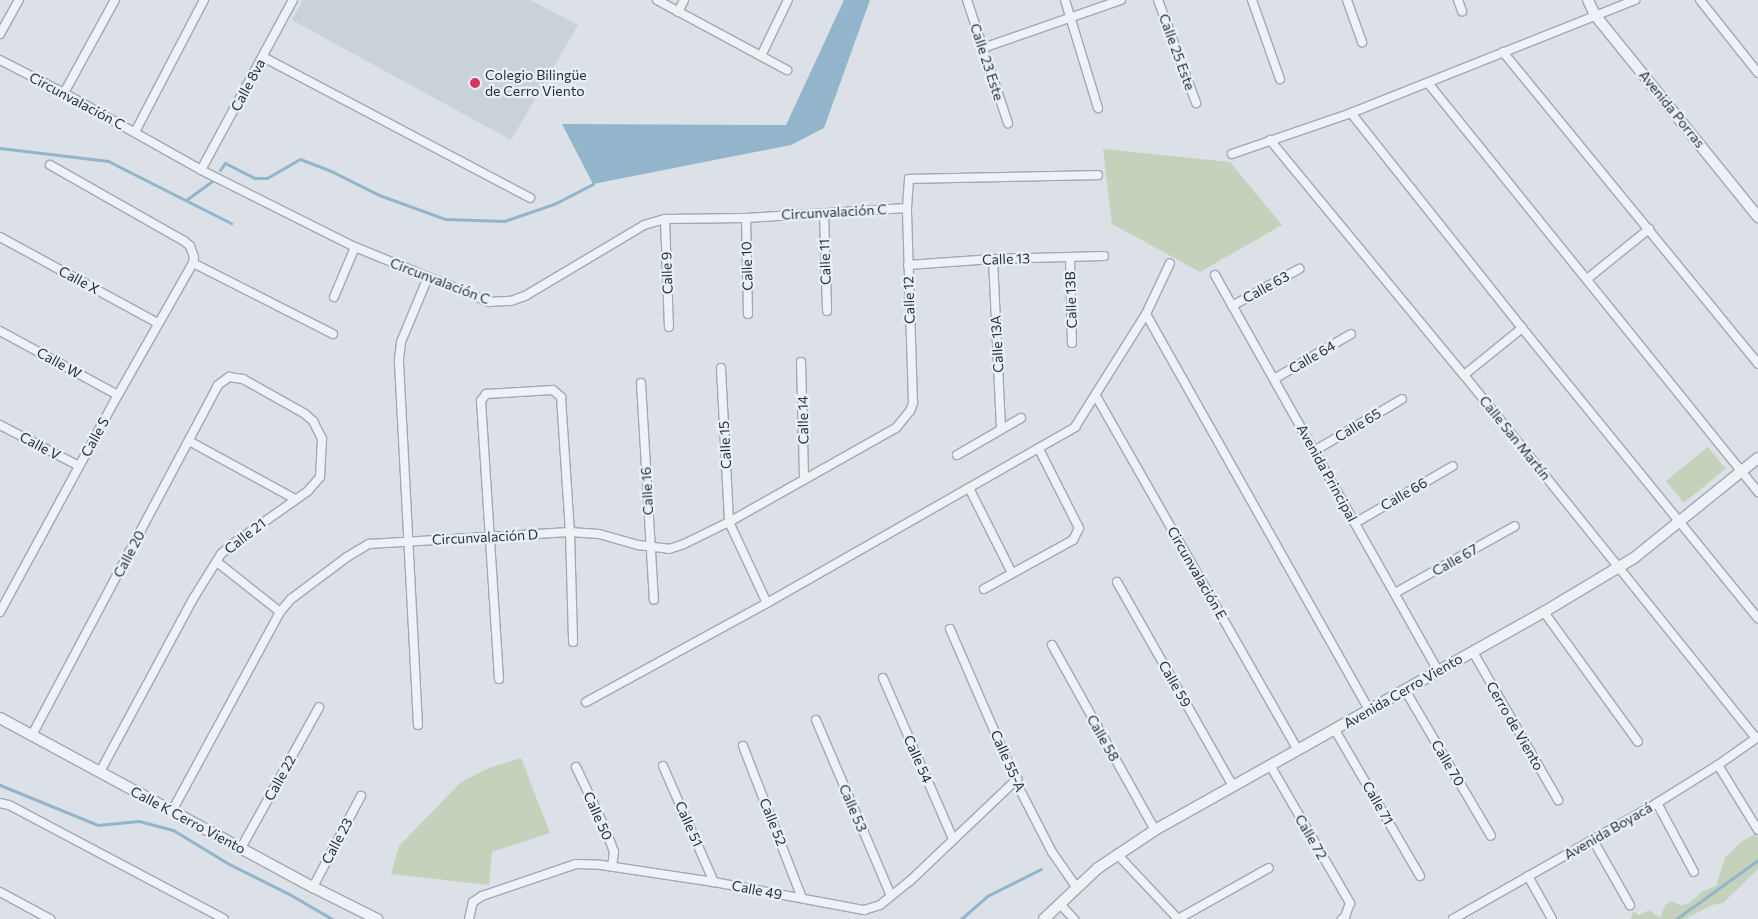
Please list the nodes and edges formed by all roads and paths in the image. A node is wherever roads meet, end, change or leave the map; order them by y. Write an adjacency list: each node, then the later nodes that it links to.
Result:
1 (19, 0): 22 (street)
2 (115, 0): 33 (street)
3 (204, 0): 38 (street)
4 (293, 0): 27 (street, Calle 8va)
5 (656, 0): 19 (street)
6 (684, 0): 19 (street)
7 (788, 0): 26 (street)
8 (967, 0): 24 (street, Calle 23 Este)
9 (1065, 0): 21 (street)
10 (1121, 0): 21 (street)
11 (1158, 0): 34 (street, Calle 25 Este)
12 (1252, 0): 31 (street)
13 (1347, 0): 23 (street)
14 (1458, 0): 18 (street)
15 (1588, 0): 20 (street, Avenida Porras)
16 (1635, 0): 20 (street)
17 (1700, 0): 30 (street)
18 (1462, 11)
19 (678, 12): 26 (street)
20 (1595, 14): 25 (street); 47 (street, Avenida Porras)
21 (1071, 18): 24 (street); 35 (street)
22 (0, 34)
23 (1362, 42)
24 (983, 48): 37 (street, Calle 23 Este)
25 (1503, 52): 32 (street); 50 (street)
26 (761, 56): 29 (street)
27 (263, 57): 42 (street, Calle 8va); 44 (street)
28 (0, 60): 33 (street, Circunvalación C)
29 (787, 70)
30 (1758, 73)
31 (1280, 79)
32 (1428, 82): 36 (street); 62 (street)
33 (64, 93): 38 (street, Circunvalación C)
34 (1196, 103)
35 (1098, 108)
36 (1351, 113): 39 (street); 70 (street)
37 (1008, 124)
38 (135, 132): 42 (street, Circunvalación C)
39 (1270, 140): 40 (street); 78 (street, Calle San Martín)
40 (1232, 154)
41 (50, 165): 56 (street)
42 (201, 170): 52 (street, Circunvalación C)
43 (1098, 176): 45 (street, Calle 12)
44 (530, 198)
45 (907, 208): 46 (street, Circunvalación C); 58 (street, Calle 12)
46 (824, 212): 48 (street, Circunvalación C); 65 (street, Calle 11)
47 (1758, 216)
48 (746, 218): 49 (street, Circunvalación C); 66 (street, Calle 10)
49 (665, 219): 61 (street, Circunvalación C); 69 (street, Calle 9)
50 (1649, 229): 62 (street); 76 (street)
51 (0, 237): 68 (street, Calle X)
52 (355, 247): 61 (street, Circunvalación C); 63 (street)
53 (1104, 256): 54 (street, Calle 13)
54 (1070, 258): 55 (street, Calle 13); 74 (street, Calle 13B)
55 (993, 259): 58 (street, Calle 13); 88 (street, Calle 13A)
56 (193, 263): 68 (street, Calle S); 72 (street)
57 (1170, 263): 67 (street)
58 (908, 265): 86 (street, Calle 12)
59 (1299, 269): 64 (street, Calle 63)
60 (1215, 275): 64 (street, Avenida Principal)
61 (428, 277): 107 (street)
62 (1587, 279): 96 (street)
63 (334, 297)
64 (1232, 306): 80 (street, Avenida Principal)
65 (827, 311)
66 (748, 314)
67 (1146, 314): 83 (street); 131 (street)
68 (158, 323): 82 (street, Calle S)
69 (669, 327)
70 (1522, 328): 78 (street); 101 (street)
71 (0, 331): 82 (street, Calle W)
72 (333, 334)
73 (1351, 334): 80 (street, Calle 64)
74 (1072, 343)
75 (801, 362): 97 (street, Calle 14)
76 (1758, 364)
77 (721, 368): 102 (street, Calle 15)
78 (1464, 375): 110 (street, Calle San Martín)
79 (229, 377): 89 (street, Calle 20); 100 (street, Calle 21)
80 (1274, 379): 91 (street, Avenida Principal)
81 (641, 383): 108 (street, Calle 16)
82 (118, 395): 94 (street, Calle S)
83 (1096, 396): 90 (street); 140 (street, Circunvalación E)
84 (1402, 399): 91 (street, Calle 65)
85 (1021, 418): 88 (street)
86 (905, 419): 97 (street, Circunvalación D)
87 (0, 425): 94 (street, Calle V)
88 (1001, 428): 92 (street)
89 (189, 441): 100 (street); 136 (street, Calle 20)
90 (1039, 449): 98 (street); 111 (street)
91 (1314, 451): 103 (street, Avenida Principal)
92 (958, 455)
93 (1758, 458): 96 (street, Avenida Cerro Viento)
94 (79, 466): 117 (street, Calle S)
95 (1453, 466): 103 (street, Calle 66)
96 (1741, 471): 99 (street); 101 (street, Avenida Cerro Viento)
97 (804, 479): 102 (street, Circunvalación D)
98 (969, 488): 111 (street); 116 (street)
99 (1758, 492)
100 (295, 499): 109 (street, Calle 21)
101 (1680, 521): 110 (street, Avenida Cerro Viento); 120 (street)
102 (729, 522): 108 (street, Circunvalación D); 116 (street)
103 (1355, 523): 114 (street, Avenida Principal)
104 (1515, 526): 114 (street, Calle 67)
105 (570, 532): 106 (street, Circunvalación D); 106 (street); 108 (street, Circunvalación D); 122 (street)
106 (491, 536): 107 (street, Circunvalación D); 127 (street)
107 (408, 540): 118 (street, Circunvalación D); 134 (street)
108 (650, 546): 115 (street, Calle 16)
109 (217, 562): 118 (street); 145 (street, Calle 21)
110 (1619, 567): 119 (street, Avenida Cerro Viento); 137 (street, Calle San Martín)
111 (1012, 573): 113 (street)
112 (1117, 582): 147 (street, Calle 59)
113 (984, 589)
114 (1394, 593): 125 (street, Avenida Principal)
115 (654, 600)
116 (767, 603): 129 (street)
117 (0, 612)
118 (280, 612): 152 (street, Circunvalación D)
119 (1544, 612): 124 (street, Avenida Cerro Viento); 138 (street)
120 (1758, 618)
121 (950, 629): 146 (street, Calle 55-A)
122 (573, 642)
123 (1052, 645): 153 (street, Calle 58)
124 (1473, 652): 125 (street, Avenida Cerro Viento); 149 (street, Cerro de Viento)
125 (1438, 671): 128 (street, Avenida Cerro Viento)
126 (883, 678): 156 (street, Calle 54)
127 (498, 679)
128 (1405, 690): 131 (street, Avenida Cerro Viento); 155 (street, Calle 70)
129 (586, 702)
130 (319, 707): 158 (street, Calle 22)
131 (1369, 710): 135 (street, Avenida Cerro Viento)
132 (0, 718): 136 (street, Calle K Cerro Viento)
133 (816, 720): 169 (street, Calle 53)
134 (418, 725)
135 (1335, 730): 140 (street, Avenida Cerro Viento); 163 (street, Calle 71)
136 (32, 736): 145 (street, Calle K Cerro Viento)
137 (1757, 737): 143 (street, Avenida Boyacá)
138 (1638, 742)
139 (743, 746): 170 (street, Calle 52)
140 (1298, 750): 142 (street, Avenida Cerro Viento)
141 (663, 766): 165 (street, Calle 51)
142 (1270, 766): 147 (street, Avenida Cerro Viento); 180 (street, Calle 72)
143 (1718, 766): 151 (street, Avenida Boyacá); 154 (street)
144 (576, 767): 160 (street, Calle 50)
145 (100, 772): 152 (street, Calle K Cerro Viento)
146 (1016, 779): 156 (street, Calle 49); 167 (street, Calle 55-A)
147 (1233, 786): 153 (street, Avenida Cerro Viento)
148 (361, 796): 166 (street, Calle 23)
149 (1558, 800)
150 (0, 803): 174 (street)
151 (1657, 803): 157 (street, Avenida Boyacá); 162 (street)
152 (172, 811): 158 (street, Calle K Cerro Viento)
153 (1154, 830): 159 (street, Avenida Cerro Viento)
154 (1758, 830)
155 (1491, 836)
156 (953, 839): 169 (street, Calle 49)
157 (1593, 840): 164 (street, Avenida Boyacá); 172 (street)
158 (242, 848): 166 (street, Calle K Cerro Viento)
159 (1117, 854): 167 (street, Avenida Cerro Viento); 179 (street)
160 (612, 867): 165 (street, Calle 49); 176 (street, Calle 49)
161 (1268, 868): 179 (street)
162 (1694, 872)
163 (1420, 876)
164 (1528, 876): 181 (street, Avenida Boyacá); 182 (street)
165 (714, 882): 170 (street, Calle 49)
166 (313, 887): 175 (street, Calle K Cerro Viento)
167 (1077, 888): 171 (street, Avenida Cerro Viento)
168 (0, 892): 173 (street)
169 (891, 896): 170 (street, Calle 49)
170 (802, 898)
171 (1060, 904): 177 (street, Avenida Cerro Viento); 178 (street)
172 (1630, 905)
173 (50, 919)
174 (224, 919)
175 (377, 919)
176 (469, 919)
177 (1044, 919)
178 (1074, 919)
179 (1178, 919)
180 (1342, 919)
181 (1453, 919)
182 (1552, 919)

